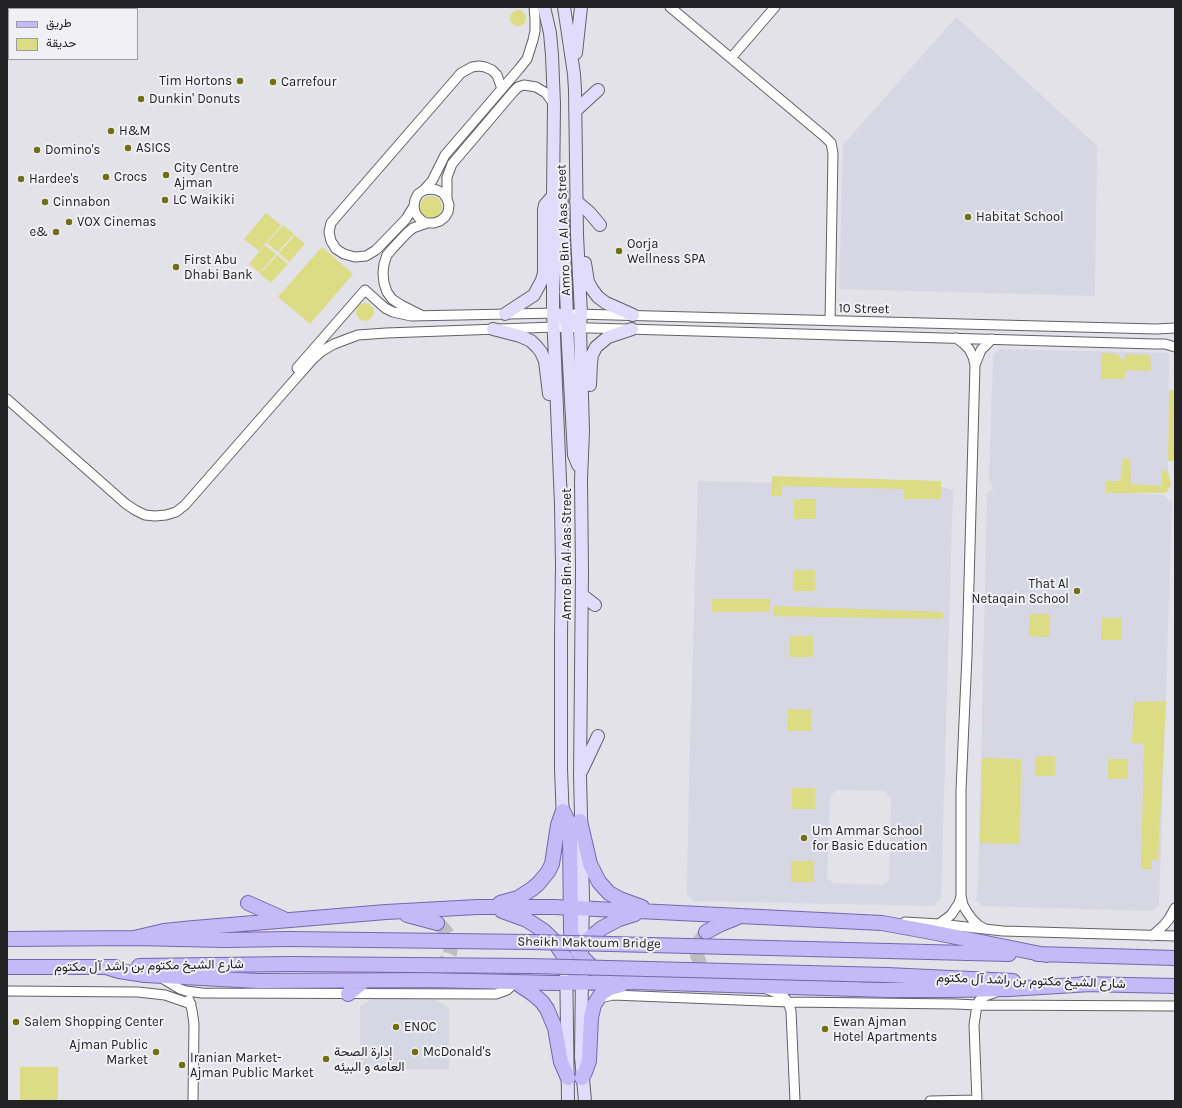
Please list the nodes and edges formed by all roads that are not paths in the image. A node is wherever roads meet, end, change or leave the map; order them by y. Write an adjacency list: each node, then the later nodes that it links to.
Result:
1 (534, 7): 9 (street)
2 (544, 7): 11 (main road, Amro Bin Al Aas Street)
3 (564, 7): 8 (main road, Amro Bin Al Aas Street)
4 (581, 7): 8 (main road)
5 (670, 7): 7 (street)
6 (775, 7): 7 (street)
7 (731, 58): 28 (street)
8 (574, 74): 12 (main road, Amro Bin Al Aas Street)
9 (502, 89): 14 (street); 18 (street)
10 (598, 90): 12 (main road)
11 (554, 104): 13 (main road, Amro Bin Al Aas Street); 16 (street)
12 (575, 111): 17 (main road, Amro Bin Al Aas Street)
13 (554, 174): 15 (main road, Amro Bin Al Aas Street); 24 (main road)
14 (424, 190): 16 (street); 18 (street)
15 (553, 196): 22 (main road, Amro Bin Al Aas Street); 23 (main road)
16 (447, 199): 19 (street)
17 (576, 201): 20 (main road); 21 (main road, Amro Bin Al Aas Street)
18 (414, 206): 19 (street)
19 (427, 223): 27 (street)
20 (600, 225)
21 (576, 235): 25 (main road, Amro Bin Al Aas Street); 26 (main road)
22 (553, 313): 23 (street, 10 Street); 24 (street, 10 Street); 29 (main road, Amro Bin Al Aas Street); 31 (main road)
23 (505, 314): 27 (street, 10 Street)
24 (567, 314): 25 (street, 10 Street); 32 (main road)
25 (581, 314): 26 (street, 10 Street); 32 (main road, Amro Bin Al Aas Street)
26 (633, 315): 28 (street, 10 Street)
27 (424, 316): 39 (street, 10 Street)
28 (830, 321): 33 (street, 10 Street)
29 (554, 327): 30 (street, 10 Street); 31 (street, 10 Street); 41 (main road, Amro Bin Al Aas Street)
30 (493, 328): 39 (street, 10 Street); 41 (main road)
31 (567, 328): 32 (street, 10 Street); 43 (main road)
32 (580, 328): 34 (street, 10 Street); 42 (main road, Amro Bin Al Aas Street)
33 (1175, 328)
34 (632, 329): 35 (street, 10 Street); 42 (main road)
35 (956, 338): 36 (street, 10 Street); 38 (street)
36 (992, 339): 37 (street, 10 Street); 38 (street)
37 (1175, 347)
38 (975, 365): 50 (street)
39 (290, 385): 40 (street, 10 Street)
40 (7, 399)
41 (558, 431): 48 (main road, Amro Bin Al Aas Street)
42 (583, 431): 43 (main road, Amro Bin Al Aas Street)
43 (582, 472): 44 (main road, Amro Bin Al Aas Street)
44 (582, 595): 45 (main road); 47 (main road, Amro Bin Al Aas Street)
45 (595, 605)
46 (598, 736): 47 (main road)
47 (580, 775): 49 (main road, Amro Bin Al Aas Street)
48 (563, 811): 52 (main road); 53 (main road)
49 (580, 821): 52 (main road, Amro Bin Al Aas Street); 56 (main road)
50 (961, 896): 61 (street); 63 (street)
51 (248, 903): 58 (main road)
52 (576, 906): 53 (main road); 56 (main road); 70 (main road); 72 (main road, Amro Bin Al Aas Street)
53 (489, 907): 55 (main road); 70 (main road)
54 (1175, 908): 65 (street)
55 (386, 912): 58 (main road); 59 (main road)
56 (652, 912): 57 (main road); 62 (main road)
57 (740, 916): 60 (main road); 64 (main road)
58 (286, 920): 67 (main road)
59 (437, 923)
60 (882, 923): 61 (street); 73 (main road)
61 (939, 924): 63 (street)
62 (602, 928): 72 (main road); 79 (main road)
63 (986, 930): 65 (street)
64 (706, 932)
65 (1152, 936): 66 (street)
66 (1175, 936)
67 (134, 938): 68 (main road, شارع الشيخ مكتوم بن راشد آل مكتوم); 69 (main road, شارع الشيخ مكتوم بن راشد آل مكتوم)
68 (7, 939)
69 (290, 939): 71 (main road, Sheikh Maktoum Bridge, bridge)
70 (567, 951): 72 (main road); 72 (main road); 86 (main road); 88 (main road); 89 (main road)
71 (888, 951): 73 (main road, شارع الشيخ مكتوم بن راشد آل مكتوم)
72 (580, 952): 79 (main road); 89 (main road, Amro Bin Al Aas Street)
73 (1046, 955): 74 (main road, شارع الشيخ مكتوم بن راشد آل مكتوم)
74 (1175, 958)
75 (290, 964): 77 (main road, شارع الشيخ مكتوم بن راشد آل مكتوم); 80 (main road, Sheikh Maktoum Bridge, bridge)
76 (7, 967): 77 (main road, شارع الشيخ مكتوم بن راشد آل مكتوم)
77 (106, 967): 81 (main road)
78 (436, 969): 83 (main road)
79 (606, 975): 87 (main road)
80 (888, 975): 90 (main road, شارع الشيخ مكتوم بن راشد آل مكتوم)
81 (158, 976): 84 (main road); 96 (street)
82 (710, 976): 91 (main road)
83 (402, 980): 84 (main road); 85 (main road)
84 (364, 981): 98 (main road)
85 (458, 981): 86 (main road); 97 (main road)
86 (515, 982): 88 (main road); 97 (street); 108 (main road)
87 (635, 982): 89 (main road); 91 (main road); 99 (main road)
88 (567, 983): 89 (main road); 108 (main road)
89 (583, 983): 109 (main road, Amro Bin Al Aas Street)
90 (1091, 984): 93 (main road, شارع الشيخ مكتوم بن راشد آل مكتوم); 94 (main road)
91 (729, 985): 92 (main road)
92 (759, 986): 94 (main road); 100 (street)
93 (1175, 986)
94 (1008, 989): 104 (street)
95 (7, 991): 102 (street)
96 (186, 991): 98 (street); 102 (street)
97 (447, 993): 98 (street)
98 (348, 994)
99 (597, 1000): 100 (street); 109 (main road)
100 (788, 1002): 101 (street); 106 (street)
101 (803, 1002): 103 (street); 106 (street)
102 (191, 1004): 111 (street)
103 (956, 1004): 104 (street); 107 (street)
104 (977, 1005): 105 (street); 107 (street)
105 (1175, 1006)
106 (792, 1016): 114 (street)
107 (974, 1025): 110 (street)
108 (568, 1078): 112 (main road)
109 (582, 1078): 113 (main road, Amro Bin Al Aas Street)
110 (977, 1100): 115 (street)
111 (193, 1101)
112 (568, 1101)
113 (585, 1101)
114 (795, 1101)
115 (930, 1101)

